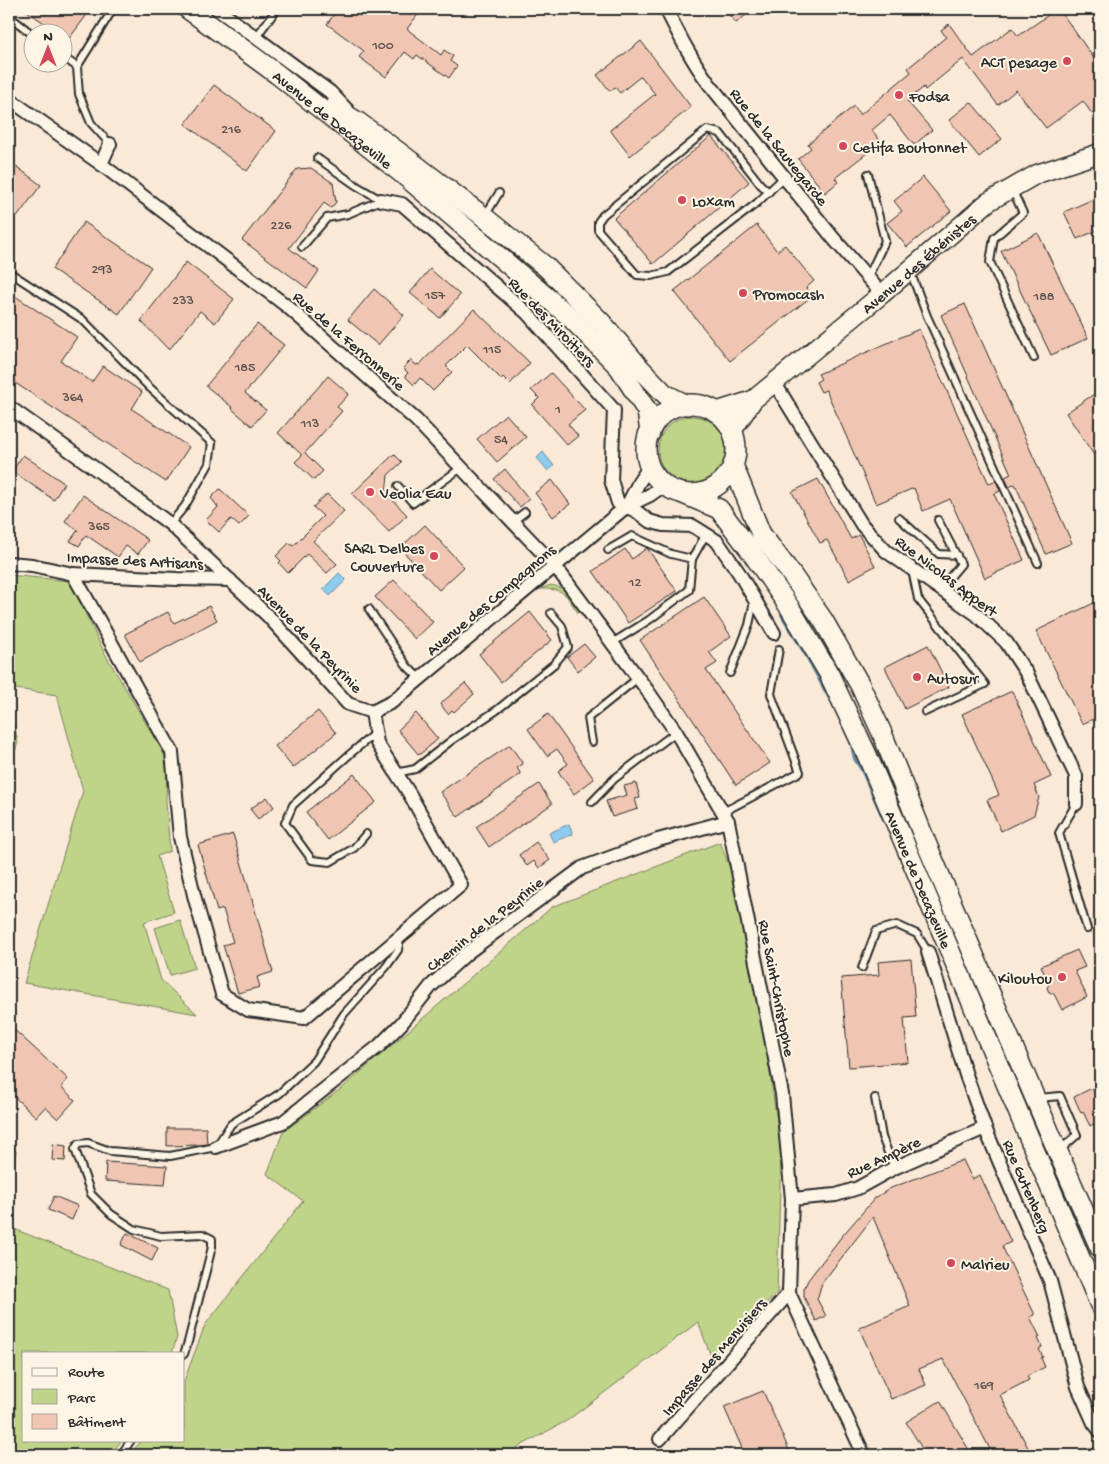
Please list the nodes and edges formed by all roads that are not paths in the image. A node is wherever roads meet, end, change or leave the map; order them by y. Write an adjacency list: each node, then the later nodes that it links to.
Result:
1 (113, 9): 10 (lane)
2 (188, 9): 11 (main road)
3 (218, 9): 8 (street)
4 (277, 9): 8 (lane)
5 (666, 9): 19 (street, Rue de la Sauvegarde)
6 (9, 16): 7 (lane)
7 (22, 26)
8 (256, 37): 13 (street)
9 (72, 64): 10 (lane)
10 (76, 67): 14 (lane)
11 (277, 74): 13 (main road, Avenue de Decazeville); 37 (main road, Avenue de Decazeville)
12 (9, 99): 17 (street, Rue de la Ferronnerie)
13 (358, 122): 24 (main road, Avenue de Decazeville)
14 (110, 144): 17 (street)
15 (1100, 153): 20 (street, Avenue des Ébénistes)
16 (317, 158): 23 (lane)
17 (101, 164): 40 (street, Rue de la Ferronnerie)
18 (868, 174): 28 (lane)
19 (784, 178): 21 (lane); 28 (street, Rue de la Sauvegarde)
20 (1012, 188): 26 (street, Avenue des Ébénistes); 30 (lane)
21 (769, 192): 21 (lane)
22 (499, 193): 24 (lane)
23 (381, 200): 25 (lane); 43 (street, Rue des Miroitiers)
24 (484, 217): 33 (main road, Avenue de Decazeville)
25 (302, 247)
26 (909, 270): 29 (street, Avenue des Ébénistes); 54 (lane)
27 (9, 272): 48 (lane)
28 (868, 277): 29 (street, Rue de la Sauvegarde)
29 (882, 294): 31 (street, Avenue des Ébénistes)
30 (1034, 358)
31 (774, 382): 32 (street, Avenue des Ébénistes); 56 (street, Rue Nicolas Appert)
32 (753, 400): 35 (street, Avenue des Ébénistes); 36 (street, Avenue des Ébénistes)
33 (687, 405): 35 (main road); 37 (main road)
34 (9, 407): 48 (street, Avenue de la Peyrinie)
35 (715, 412): 36 (main road)
36 (732, 431): 38 (main road)
37 (650, 433): 39 (main road)
38 (734, 465): 42 (main road); 88 (main road, Avenue de Decazeville)
39 (650, 466): 42 (main road); 43 (street, Avenue des Compagnons)
40 (461, 468): 41 (lane); 47 (street, Rue de la Ferronnerie)
41 (398, 486)
42 (672, 489): 43 (street, Avenue des Compagnons); 90 (main road, Avenue de Decazeville)
43 (627, 506): 49 (street); 55 (street, Avenue des Compagnons)
44 (525, 512): 47 (lane)
45 (900, 518): 51 (lane)
46 (938, 520): 51 (lane)
47 (512, 522): 55 (street, Rue de la Ferronnerie)
48 (170, 524): 58 (street, Avenue de la Peyrinie)
49 (706, 534): 52 (lane); 60 (street)
50 (608, 550): 52 (lane)
51 (957, 555): 59 (lane)
52 (692, 559): 64 (lane)
53 (9, 563): 57 (street, Impasse des Artisans)
54 (1038, 563)
55 (555, 566): 64 (street, Rue Saint-Christophe); 68 (street, Avenue des Compagnons)
56 (912, 569): 59 (street, Rue Nicolas Appert); 70 (lane)
57 (73, 574): 58 (street, Impasse des Artisans); 80 (street, Avenue de la Peyrinie)
58 (230, 580): 69 (street, Avenue de la Peyrinie)
59 (940, 589): 76 (street, Rue Nicolas Appert)
60 (755, 600): 63 (street); 66 (lane)
61 (369, 609): 68 (lane)
62 (551, 613): 74 (lane)
63 (774, 634)
64 (612, 643): 67 (street, Rue Saint-Christophe)
65 (779, 649): 77 (lane)
66 (730, 673)
67 (638, 678): 71 (street, Rue Saint-Christophe); 73 (lane)
68 (420, 679): 69 (street, Avenue des Compagnons)
69 (372, 712): 72 (street, Avenue de la Peyrinie)
70 (926, 712)
71 (676, 732): 75 (lane); 77 (street, Rue Saint-Christophe)
72 (375, 733): 74 (street, Avenue de la Peyrinie); 78 (lane)
73 (592, 742)
74 (396, 773): 80 (street, Avenue de la Peyrinie)
75 (592, 802)
76 (1076, 804): 79 (lane)
77 (726, 817): 85 (street, Chemin de la Peyrinie); 87 (street, Rue Saint-Christophe)
78 (366, 834)
79 (1087, 929)
80 (401, 936): 85 (lane)
81 (928, 952): 82 (lane); 84 (street, Rue Gutenberg)
82 (862, 968)
83 (875, 1098): 86 (lane)
84 (985, 1128): 86 (street, Rue Ampère); 92 (street, Rue Gutenberg)
85 (216, 1148): 91 (lane, Chemin de la Peyrinie)
86 (894, 1168): 87 (street, Rue Ampère)
87 (792, 1199): 89 (street, Rue Saint-Christophe)
88 (1100, 1248)
89 (789, 1293): 93 (street, Impasse des Menuisiers); 96 (street, Rue Saint-Christophe)
90 (1100, 1306)
91 (185, 1352)
92 (1100, 1431)
93 (660, 1439)
94 (130, 1442): 95 (lane)
95 (121, 1455)
96 (864, 1455)

